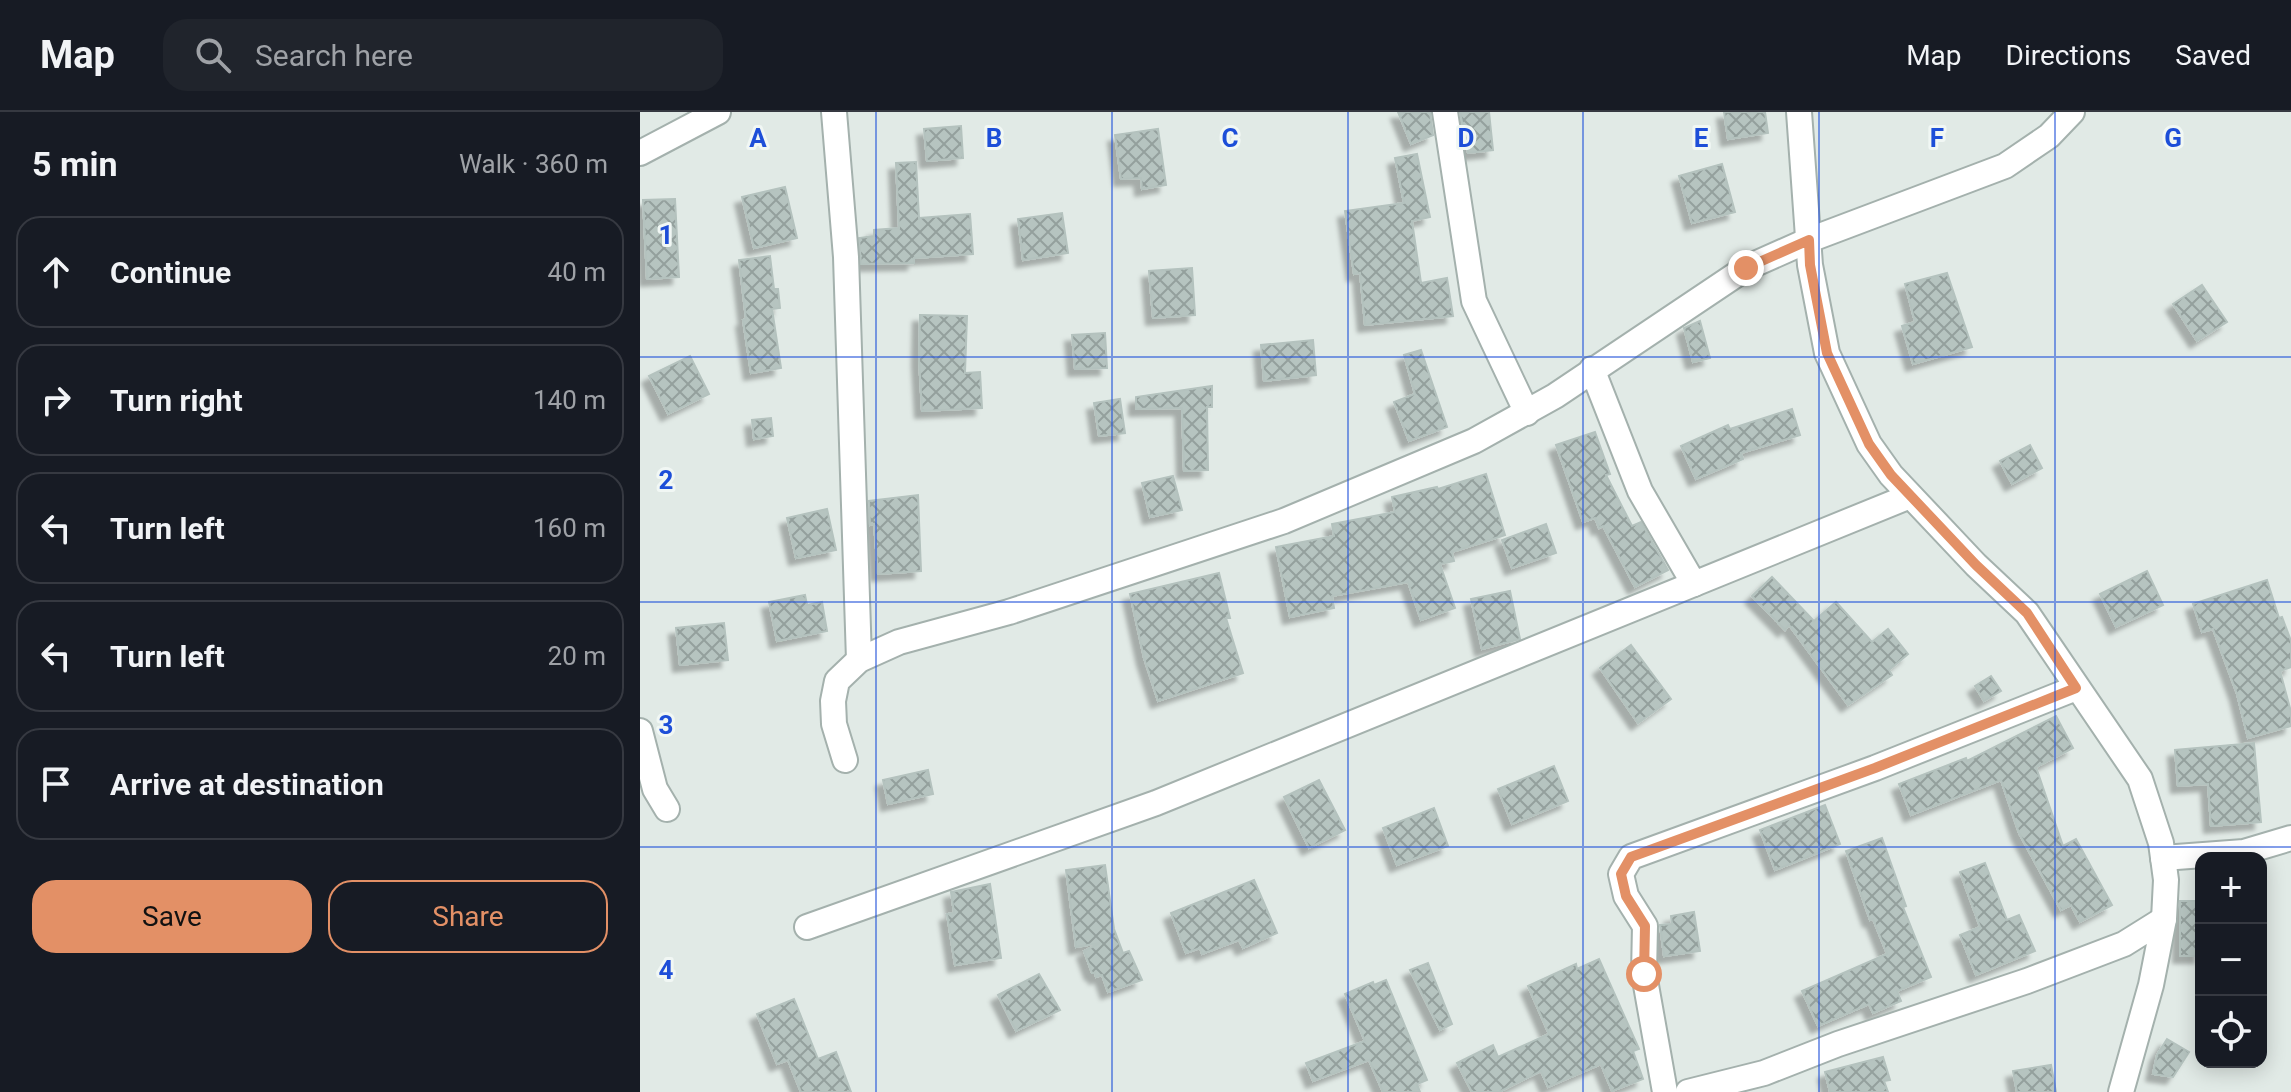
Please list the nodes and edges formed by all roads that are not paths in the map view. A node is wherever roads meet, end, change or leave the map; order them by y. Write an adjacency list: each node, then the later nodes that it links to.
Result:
1 (718, 112): 6 (street)
2 (834, 112): 12 (street)
3 (1445, 112): 9 (street)
4 (1799, 112): 7 (street)
5 (2072, 112): 7 (street)
6 (640, 153)
7 (1809, 240): 8 (street); 10 (street)
8 (1592, 369): 9 (street); 11 (street)
9 (1527, 413): 12 (street)
10 (1910, 496): 11 (street); 13 (street)
11 (1694, 584): 20 (street)
12 (859, 660): 15 (street)
13 (2076, 688): 18 (street); 21 (street)
14 (640, 731): 16 (street)
15 (845, 760)
16 (667, 809)
17 (2291, 838): 18 (street)
18 (2163, 858): 19 (street)
19 (2164, 919): 22 (street); 23 (street)
20 (807, 927)
21 (1665, 1092)
22 (1688, 1092)
23 (2121, 1092)

